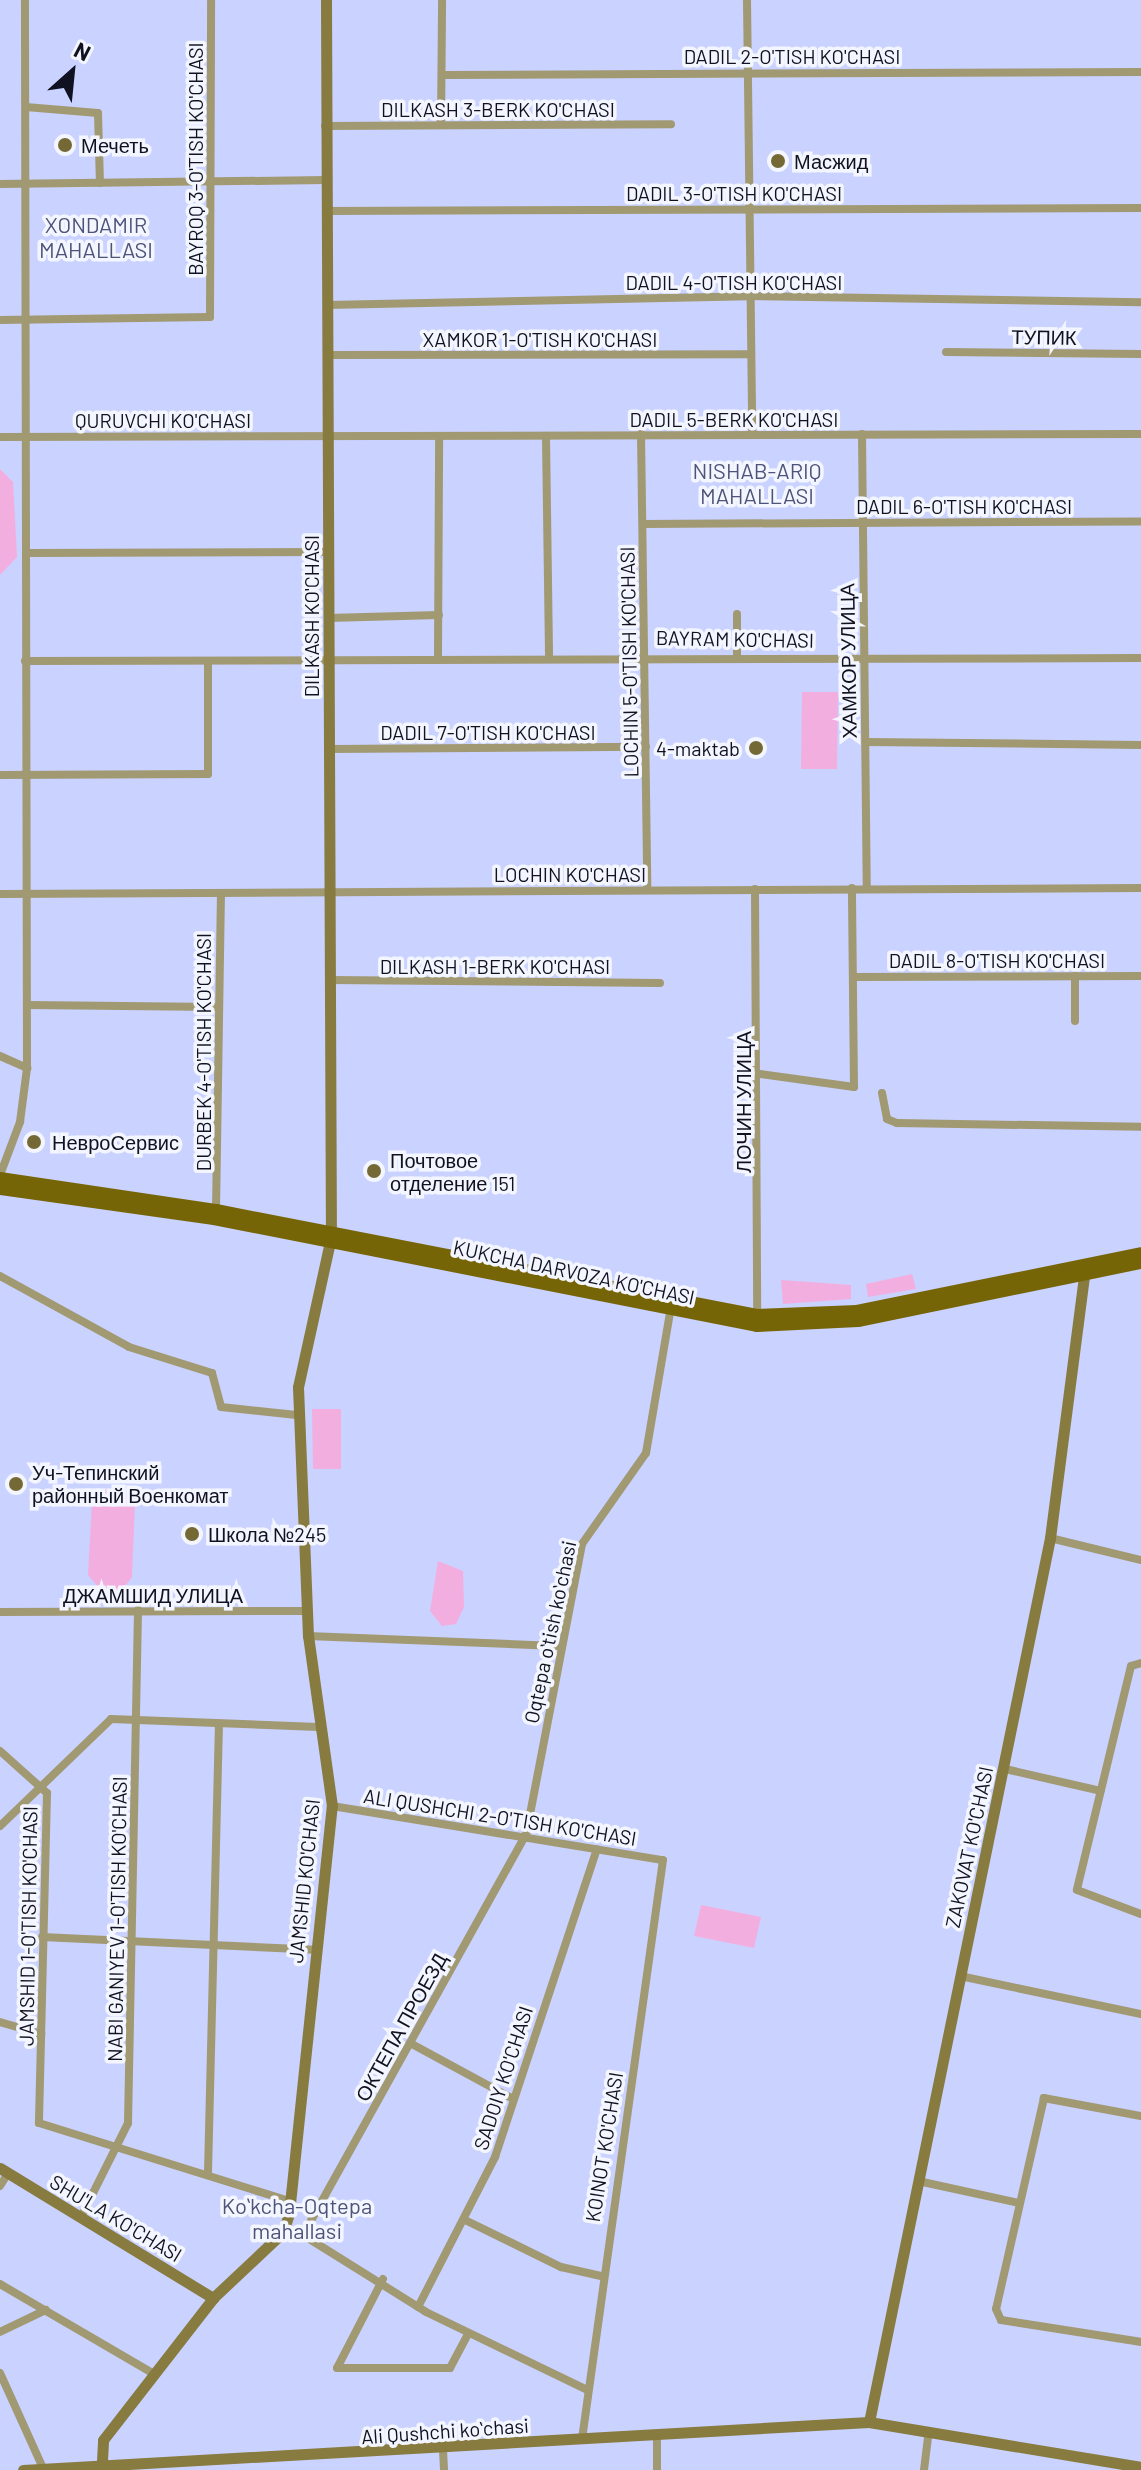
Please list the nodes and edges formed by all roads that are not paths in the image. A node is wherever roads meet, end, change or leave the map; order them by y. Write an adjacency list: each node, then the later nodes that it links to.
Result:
1 (25, 0): 9 (street)
2 (211, 0): 14 (street, BAYROQ 3-O'TISH KO'CHASI)
3 (326, 0): 12 (street, DILKASH KO'CHASI)
4 (442, 0): 8 (street)
5 (747, 0): 6 (street)
6 (747, 71): 7 (street, DADIL 2-O'TISH KO'CHASI); 8 (street, DADIL 2-O'TISH KO'CHASI); 19 (street)
7 (1141, 72)
8 (443, 75): 11 (street)
9 (26, 107): 15 (street); 17 (street)
10 (671, 124): 11 (street, DILKASH 3-BERK KO'CHASI)
11 (441, 125): 12 (street, DILKASH 3-BERK KO'CHASI)
12 (325, 126): 13 (street, DILKASH KO'CHASI)
13 (326, 180): 14 (street); 20 (street, DILKASH KO'CHASI)
14 (210, 182): 15 (street); 25 (street, BAYROQ 3-O'TISH KO'CHASI)
15 (100, 183): 17 (street)
16 (0, 184): 17 (street)
17 (27, 184): 25 (street)
18 (1141, 208): 19 (street, DADIL 3-O'TISH KO'CHASI)
19 (748, 209): 20 (street, DADIL 3-O'TISH KO'CHASI); 21 (street)
20 (327, 211): 23 (street, DILKASH KO'CHASI)
21 (749, 296): 22 (street, DADIL 4-O'TISH KO'CHASI); 23 (street, DADIL 4-O'TISH KO'CHASI); 27 (street)
22 (1141, 302)
23 (327, 305): 29 (street, DILKASH KO'CHASI)
24 (0, 320): 25 (street)
25 (27, 320): 36 (street)
26 (946, 352): 28 (street, ТУПИК)
27 (751, 354): 29 (street, XAMKOR 1-O'TISH KO'CHASI); 30 (street)
28 (1141, 354)
29 (328, 355): 34 (street, DILKASH KO'CHASI)
30 (752, 433): 31 (street, DADIL 5-BERK KO'CHASI); 32 (street, DADIL 5-BERK KO'CHASI)
31 (641, 434): 38 (street, DADIL 5-BERK KO'CHASI); 41 (street, LOCHIN 5-O'TISH KO'CHASI)
32 (862, 434): 33 (street, DADIL 5-BERK KO'CHASI); 40 (street, ХАМКОР УЛИЦА)
33 (1141, 434)
34 (327, 436): 36 (street, QURUVCHI KO'CHASI); 37 (street, DADIL 5-BERK KO'CHASI); 42 (street, DILKASH KO'CHASI)
35 (0, 437): 36 (street, QURUVCHI KO'CHASI)
36 (27, 437): 43 (street)
37 (439, 438): 38 (street, DADIL 5-BERK KO'CHASI); 45 (street)
38 (546, 438): 49 (street)
39 (1141, 521): 40 (street, DADIL 6-O'TISH KO'CHASI)
40 (862, 523): 41 (street, DADIL 6-O'TISH KO'CHASI); 50 (street, ХАМКОР УЛИЦА)
41 (643, 524): 47 (street, LOCHIN 5-O'TISH KO'CHASI)
42 (328, 552): 43 (street); 46 (street, DILKASH KO'CHASI)
43 (26, 553): 54 (street)
44 (737, 614): 51 (street)
45 (439, 615): 46 (street); 48 (street)
46 (328, 618): 53 (street, DILKASH KO'CHASI)
47 (645, 654): 49 (street, BAYRAM KO'CHASI); 51 (street, BAYRAM KO'CHASI); 58 (street, LOCHIN 5-O'TISH KO'CHASI)
48 (438, 655): 49 (street, BAYRAM KO'CHASI); 53 (street, BAYRAM KO'CHASI)
49 (549, 655)
50 (863, 656): 51 (street, BAYRAM KO'CHASI); 52 (street, BAYRAM KO'CHASI); 56 (street, ХАМКОР УЛИЦА)
51 (737, 657)
52 (1141, 658)
53 (329, 660): 55 (street, BAYRAM KO'CHASI); 59 (street, DILKASH KO'CHASI)
54 (25, 661): 55 (street, BAYRAM KO'CHASI); 61 (street)
55 (208, 664): 61 (street)
56 (866, 742): 57 (street); 63 (street, ХАМКОР УЛИЦА)
57 (1141, 745)
58 (646, 747): 59 (street, DADIL 7-O'TISH KO'CHASI); 65 (street, LOCHIN 5-O'TISH KO'CHASI)
59 (330, 749): 67 (street, DILKASH KO'CHASI)
60 (0, 775): 61 (street)
61 (27, 775): 69 (street)
62 (852, 888): 63 (street, LOCHIN KO'CHASI); 66 (street, LOCHIN KO'CHASI); 73 (street)
63 (867, 888): 64 (street, LOCHIN KO'CHASI)
64 (1141, 888)
65 (647, 889): 66 (street, LOCHIN KO'CHASI); 67 (street, LOCHIN KO'CHASI)
66 (755, 889): 81 (street, ЛОЧИН УЛИЦА)
67 (330, 891): 70 (street, LOCHIN KO'CHASI); 74 (street, DILKASH KO'CHASI)
68 (0, 894): 69 (street, LOCHIN KO'CHASI)
69 (28, 894): 70 (street, LOCHIN KO'CHASI); 76 (street)
70 (221, 894): 77 (street, DURBEK 4-O'TISH KO'CHASI)
71 (1075, 976): 72 (street, DADIL 8-O'TISH KO'CHASI); 73 (street, DADIL 8-O'TISH KO'CHASI); 78 (street)
72 (1141, 976)
73 (854, 977): 81 (street)
74 (329, 980): 75 (street, DILKASH 1-BERK KO'CHASI); 87 (street, DILKASH KO'CHASI)
75 (660, 983)
76 (27, 1005): 77 (street); 80 (street)
77 (218, 1007): 86 (street, DURBEK 4-O'TISH KO'CHASI)
78 (1075, 1021)
79 (0, 1056): 80 (street)
80 (27, 1068): 84 (street)
81 (760, 1074): 93 (street, ЛОЧИН УЛИЦА)
82 (882, 1093): 83 (street)
83 (1141, 1127)
84 (0, 1177): 86 (main road, KUKCHA DARVOZA KO'CHASI)
85 (0, 1189): 86 (main road, KUKCHA DARVOZA KO'CHASI)
86 (215, 1214): 87 (main road, KUKCHA DARVOZA KO'CHASI)
87 (331, 1237): 92 (main road, KUKCHA DARVOZA KO'CHASI); 94 (street, JAMSHID KO'CHASI)
88 (1141, 1253): 90 (main road, KUKCHA DARVOZA KO'CHASI)
89 (1141, 1263): 90 (main road, KUKCHA DARVOZA KO'CHASI)
90 (1083, 1271): 93 (main road, KUKCHA DARVOZA KO'CHASI); 95 (street, ZAKOVAT KO'CHASI)
91 (0, 1276): 94 (street)
92 (671, 1309): 93 (main road, KUKCHA DARVOZA KO'CHASI); 101 (street, Oqtepa oʻtish koʻchasi)
93 (757, 1321)
94 (297, 1415): 98 (street, JAMSHID KO'CHASI)
95 (1050, 1538): 96 (street); 107 (street, ZAKOVAT KO'CHASI)
96 (1141, 1560)
97 (138, 1610): 98 (street, ДЖАМШИД УЛИЦА); 99 (street, ДЖАМШИД УЛИЦА); 103 (street, NABI GANIYEV 1-O'TISH KO'CHASI)
98 (306, 1611): 100 (street, JAMSHID KO'CHASI)
99 (0, 1612)
100 (308, 1636): 101 (street); 105 (street, JAMSHID KO'CHASI)
101 (562, 1646): 112 (street, Oqtepa oʻtish koʻchasi)
102 (1141, 1663): 109 (street)
103 (137, 1722): 104 (street); 108 (street); 117 (street, NABI GANIYEV 1-O'TISH KO'CHASI)
104 (219, 1724): 105 (street); 118 (street)
105 (318, 1727): 110 (street, JAMSHID KO'CHASI)
106 (0, 1751): 108 (street, JAMSHID 1-O'TISH KO'CHASI)
107 (1005, 1769): 109 (street); 120 (street, ZAKOVAT KO'CHASI)
108 (41, 1784): 111 (street); 116 (street, JAMSHID 1-O'TISH KO'CHASI)
109 (1101, 1791): 115 (street)
110 (332, 1806): 112 (street, ALI QUSHCHI 2-O'TISH KO'CHASI); 119 (street, JAMSHID KO'CHASI)
111 (0, 1826)
112 (526, 1835): 113 (street, ALI QUSHCHI 2-O'TISH KO'CHASI); 124 (street, ОКТЕПА ПРОЕЗД)
113 (597, 1849): 114 (street, ALI QUSHCHI 2-O'TISH KO'CHASI); 125 (street, SADOIY KO'CHASI)
114 (663, 1860): 138 (street, KOINOT KO'CHASI)
115 (1141, 1914)
116 (42, 1937): 117 (street); 123 (street, JAMSHID 1-O'TISH KO'CHASI)
117 (135, 1943): 118 (street); 127 (street, NABI GANIYEV 1-O'TISH KO'CHASI)
118 (215, 1946): 119 (street); 129 (street)
119 (315, 1950): 132 (street, JAMSHID KO'CHASI)
120 (960, 1976): 121 (street); 130 (street, ZAKOVAT KO'CHASI)
121 (1141, 2014)
122 (0, 2022): 123 (street)
123 (41, 2034): 127 (street, JAMSHID 1-O'TISH KO'CHASI)
124 (410, 2043): 125 (street); 137 (street, ОКТЕПА ПРОЕЗД)
125 (513, 2099): 135 (street, SADOIY KO'CHASI)
126 (1141, 2116): 133 (street)
127 (117, 2148): 129 (street); 134 (street, NABI GANIYEV 1-O'TISH KO'CHASI)
128 (4, 2170): 131 (street); 134 (street, SHU'LA KO'CHASI)
129 (208, 2173): 132 (street)
130 (918, 2181): 133 (street); 150 (street, ZAKOVAT KO'CHASI)
131 (0, 2186)
132 (290, 2201): 136 (street, JAMSHID KO'CHASI)
133 (1019, 2203): 146 (street)
134 (81, 2217): 141 (street, SHU'LA KO'CHASI)
135 (465, 2220): 138 (street); 142 (street, SADOIY KO'CHASI)
136 (283, 2232): 137 (street); 141 (street)
137 (303, 2235): 139 (street)
138 (601, 2276): 149 (street, KOINOT KO'CHASI)
139 (383, 2279): 142 (street); 145 (street)
140 (0, 2284): 143 (street)
141 (213, 2298): 148 (street)
142 (418, 2307): 145 (street)
143 (46, 2310): 144 (street); 148 (street)
144 (0, 2332)
145 (468, 2334): 149 (street)
146 (1141, 2342)
147 (0, 2373): 156 (street)
148 (154, 2374): 155 (street)
149 (587, 2390): 153 (street, KOINOT KO'CHASI)
150 (869, 2422): 151 (street, Ali Qushchi koʻchasi); 152 (street, Ali Qushchi koʻchasi)
151 (929, 2431): 157 (street, Ali Qushchi koʻchasi); 161 (street)
152 (657, 2435): 153 (street, Ali Qushchi koʻchasi); 160 (street)
153 (582, 2439): 154 (street, Ali Qushchi koʻchasi)
154 (443, 2450): 155 (street, Ali Qushchi koʻchasi); 159 (street)
155 (102, 2461): 156 (street, Ali Qushchi koʻchasi)
156 (49, 2467): 158 (street, Ali Qushchi koʻchasi)
157 (1141, 2467)
158 (23, 2470)
159 (444, 2470)
160 (657, 2470)
161 (924, 2470)

